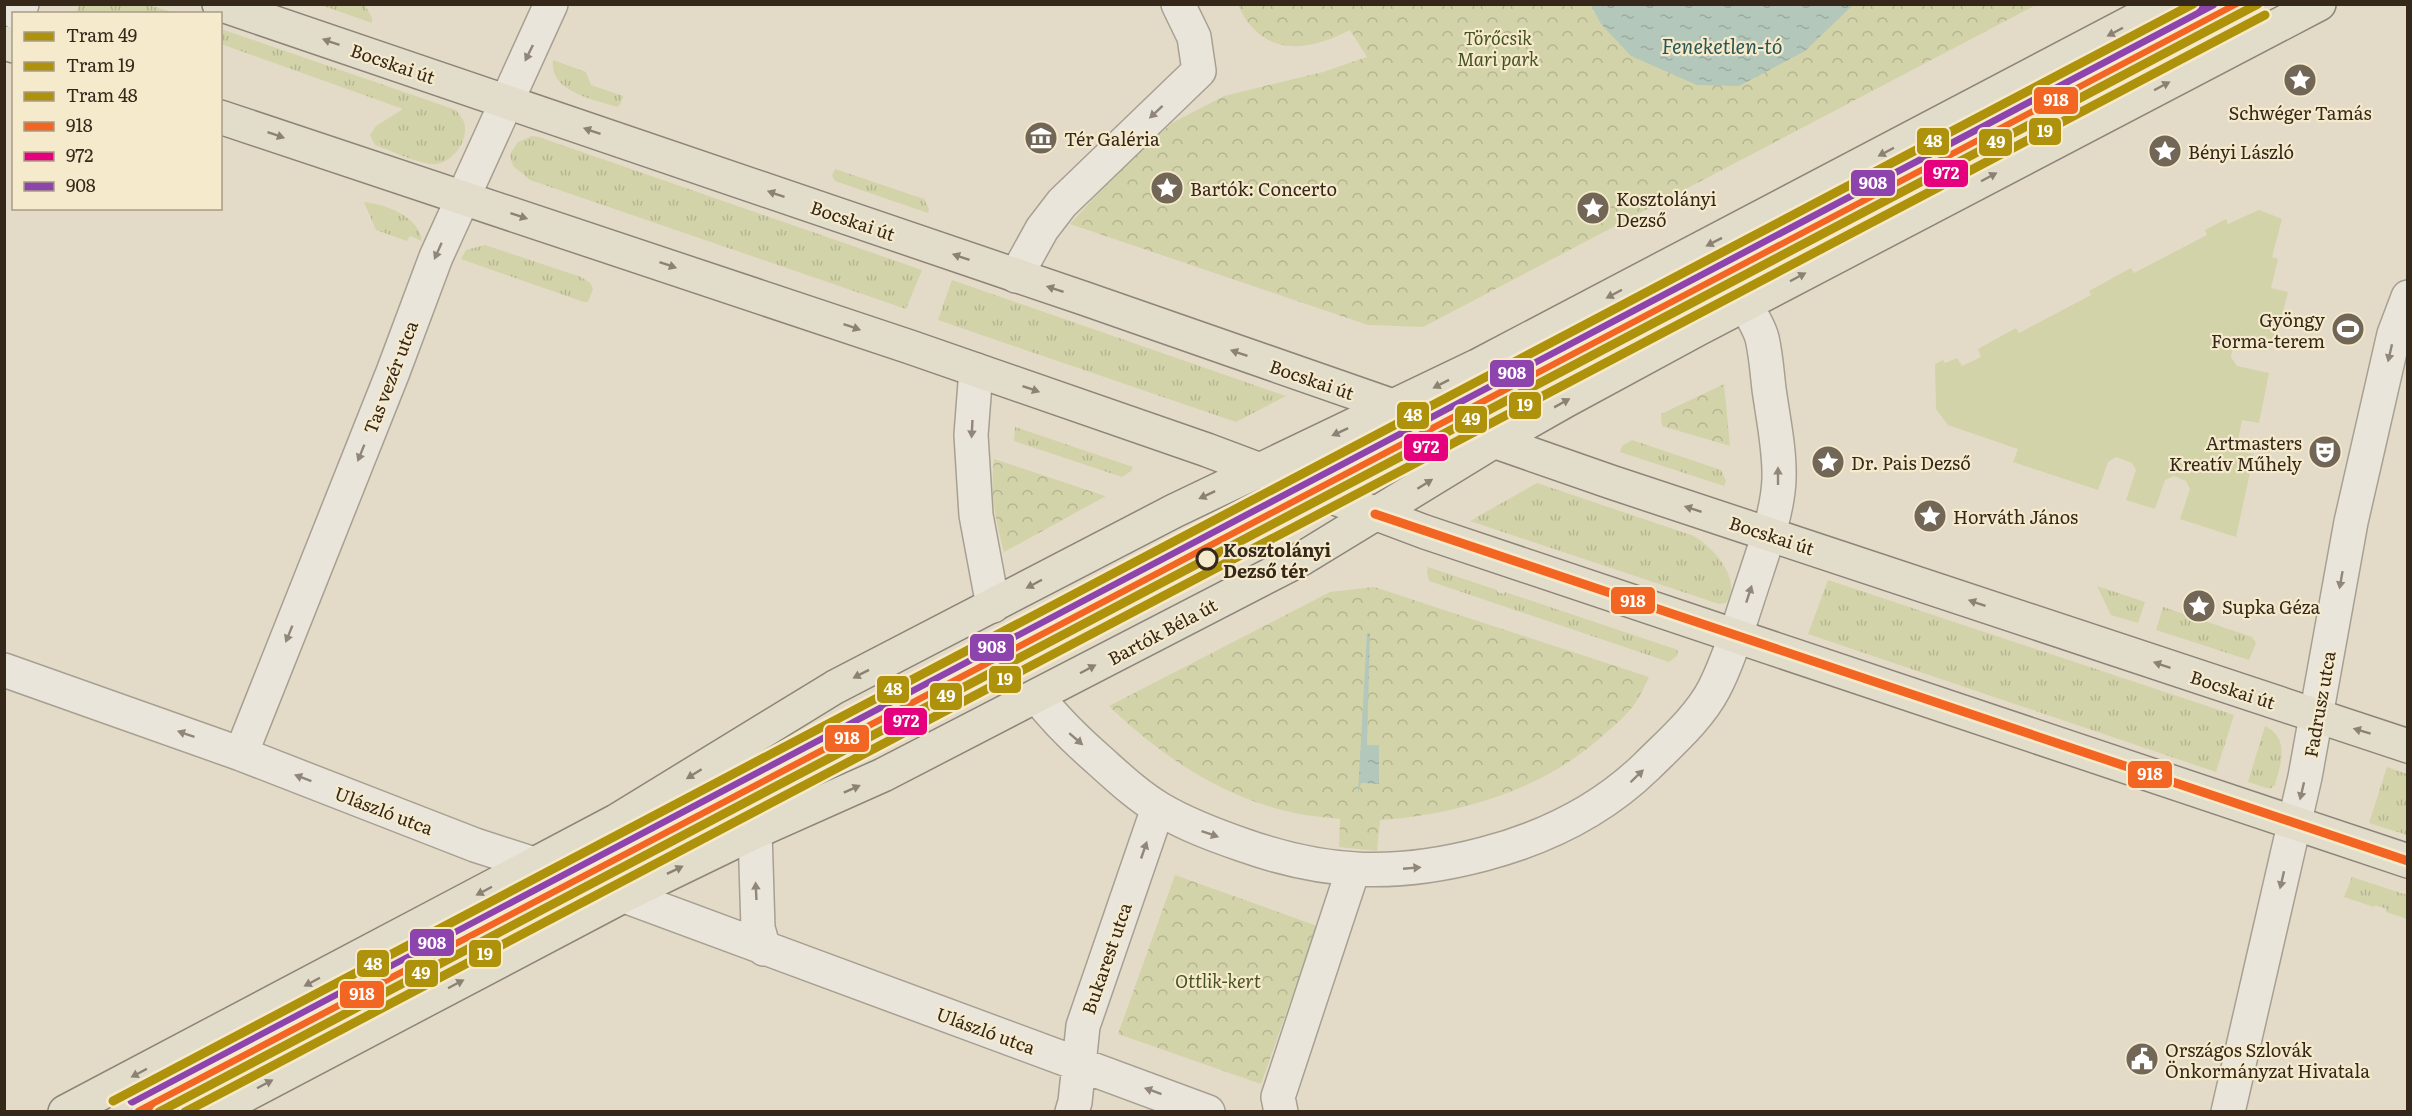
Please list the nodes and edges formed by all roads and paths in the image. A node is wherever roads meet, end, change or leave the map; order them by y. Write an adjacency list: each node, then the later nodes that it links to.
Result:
1 (219, 4): 6 (main road, Bocskai út, one-way to 1)
2 (551, 4): 6 (street, Tas vezér utca, one-way to 6)
3 (1178, 4): 10 (street, one-way to 10)
4 (2166, 4): 9 (main road, one-way to 9)
5 (2319, 4): 12 (main road, Bartók Béla út, one-way to 5)
6 (506, 102): 8 (street, Tas vezér utca); 10 (main road, Bocskai út, one-way to 6)
7 (222, 118): 8 (main road, one-way to 8)
8 (463, 199): 13 (main road, one-way to 13); 25 (street, Tas vezér utca, one-way to 25)
9 (1666, 267): 12 (street); 14 (main road, one-way to 14)
10 (1016, 276): 14 (main road, Bocskai út, one-way to 10)
11 (2408, 297): 23 (street, Fadrusz utca, one-way to 23)
12 (1746, 304): 15 (main road, Bartók Béla út, one-way to 12); 18 (street, one-way to 12)
13 (976, 370): 16 (main road, one-way to 16); 19 (street, one-way to 19)
14 (1393, 408): 15 (main road, Bocskai út); 16 (main road, one-way to 16)
15 (1493, 442): 16 (main road); 17 (main road, Bartók Béla út, one-way to 15); 18 (main road, Bocskai út, one-way to 15)
16 (1260, 470): 17 (main road); 19 (main road, one-way to 19)
17 (1375, 514): 20 (main road); 22 (main road, Bartók Béla út, one-way to 17)
18 (1769, 534): 20 (street, one-way to 18); 23 (main road, Bocskai út, one-way to 18)
19 (993, 606): 30 (main road, one-way to 30)
20 (1736, 636): 27 (main road); 31 (street, one-way to 20)
21 (4, 670): 25 (street, Ulászló utca, one-way to 21)
22 (1036, 696): 26 (street, one-way to 26); 28 (main road, Bartók Béla út, one-way to 22)
23 (2317, 717): 24 (main road, Bocskai út, one-way to 23); 27 (street, Fadrusz utca, one-way to 27)
24 (2408, 746)
25 (241, 754): 30 (street, Ulászló utca, one-way to 25)
26 (1158, 808): 31 (street, one-way to 31); 34 (street, Bukarest utca, one-way to 26)
27 (2295, 823): 29 (main road); 40 (street, Fadrusz utca, one-way to 40)
28 (755, 832): 32 (main road, Bartók Béla út, one-way to 28); 33 (street, one-way to 28)
29 (2408, 861)
30 (536, 864): 32 (street, Ulászló utca); 35 (main road, one-way to 35)
31 (1353, 870): 39 (street)
32 (622, 896): 33 (street, Ulászló utca); 36 (main road, Bartók Béla út, one-way to 32)
33 (764, 949): 34 (street, Ulászló utca)
34 (1078, 1064): 37 (street, Bukarest utca); 38 (street, Ulászló utca, one-way to 34)
35 (65, 1112)
36 (213, 1112)
37 (1072, 1112)
38 (1208, 1112)
39 (1281, 1112)
40 (2229, 1112)

